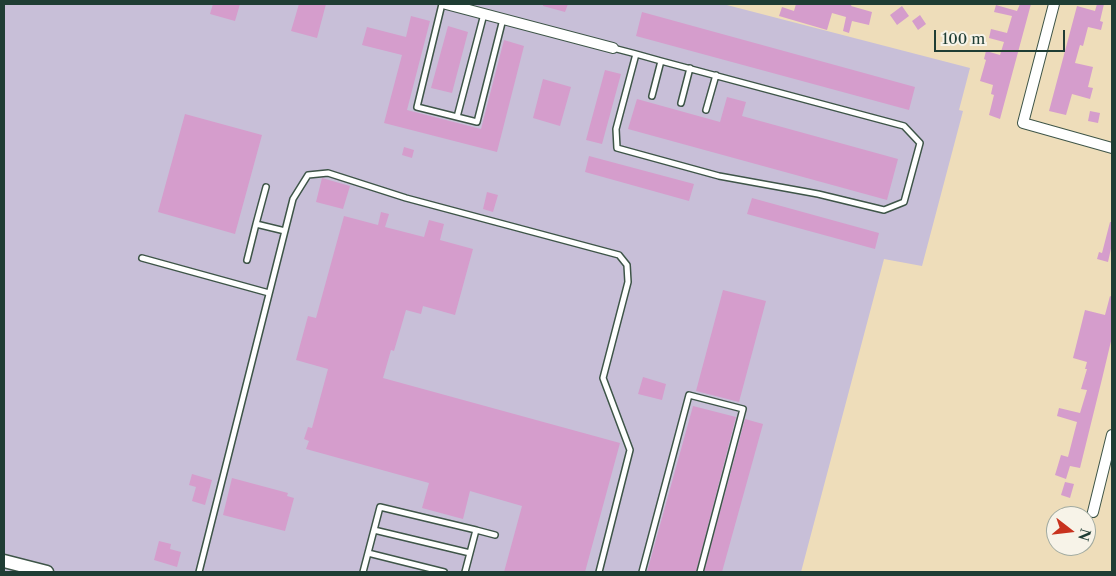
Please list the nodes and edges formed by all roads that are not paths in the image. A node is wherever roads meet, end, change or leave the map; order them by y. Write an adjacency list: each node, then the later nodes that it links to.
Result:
1 (444, 4): 3 (street); 13 (lane)
2 (1054, 4): 14 (street)
3 (484, 14): 4 (street); 13 (lane)
4 (503, 19): 5 (street); 13 (lane)
5 (613, 48): 6 (lane)
6 (636, 54): 7 (lane); 9 (lane)
7 (661, 61): 8 (lane); 10 (lane)
8 (690, 68): 9 (lane); 11 (lane)
9 (716, 75): 12 (lane)
10 (652, 96)
11 (680, 103)
12 (706, 110)
13 (457, 117)
14 (1112, 148)
15 (266, 187): 16 (lane)
16 (256, 224): 17 (lane); 19 (lane)
17 (285, 231): 20 (lane); 35 (lane)
18 (142, 258): 20 (lane)
19 (247, 260)
20 (269, 293): 31 (lane)
21 (1112, 435): 22 (street)
22 (1110, 454): 23 (street)
23 (1095, 506)
24 (374, 530): 25 (lane); 27 (lane); 28 (lane)
25 (476, 530): 26 (lane); 28 (lane)
26 (495, 535)
27 (368, 553): 32 (lane); 33 (lane)
28 (470, 553): 34 (lane)
29 (4, 561): 30 (street)
30 (47, 572)
31 (199, 572)
32 (363, 572)
33 (444, 572)
34 (465, 572)
35 (599, 572)
36 (642, 572): 37 (lane)
37 (700, 572)

